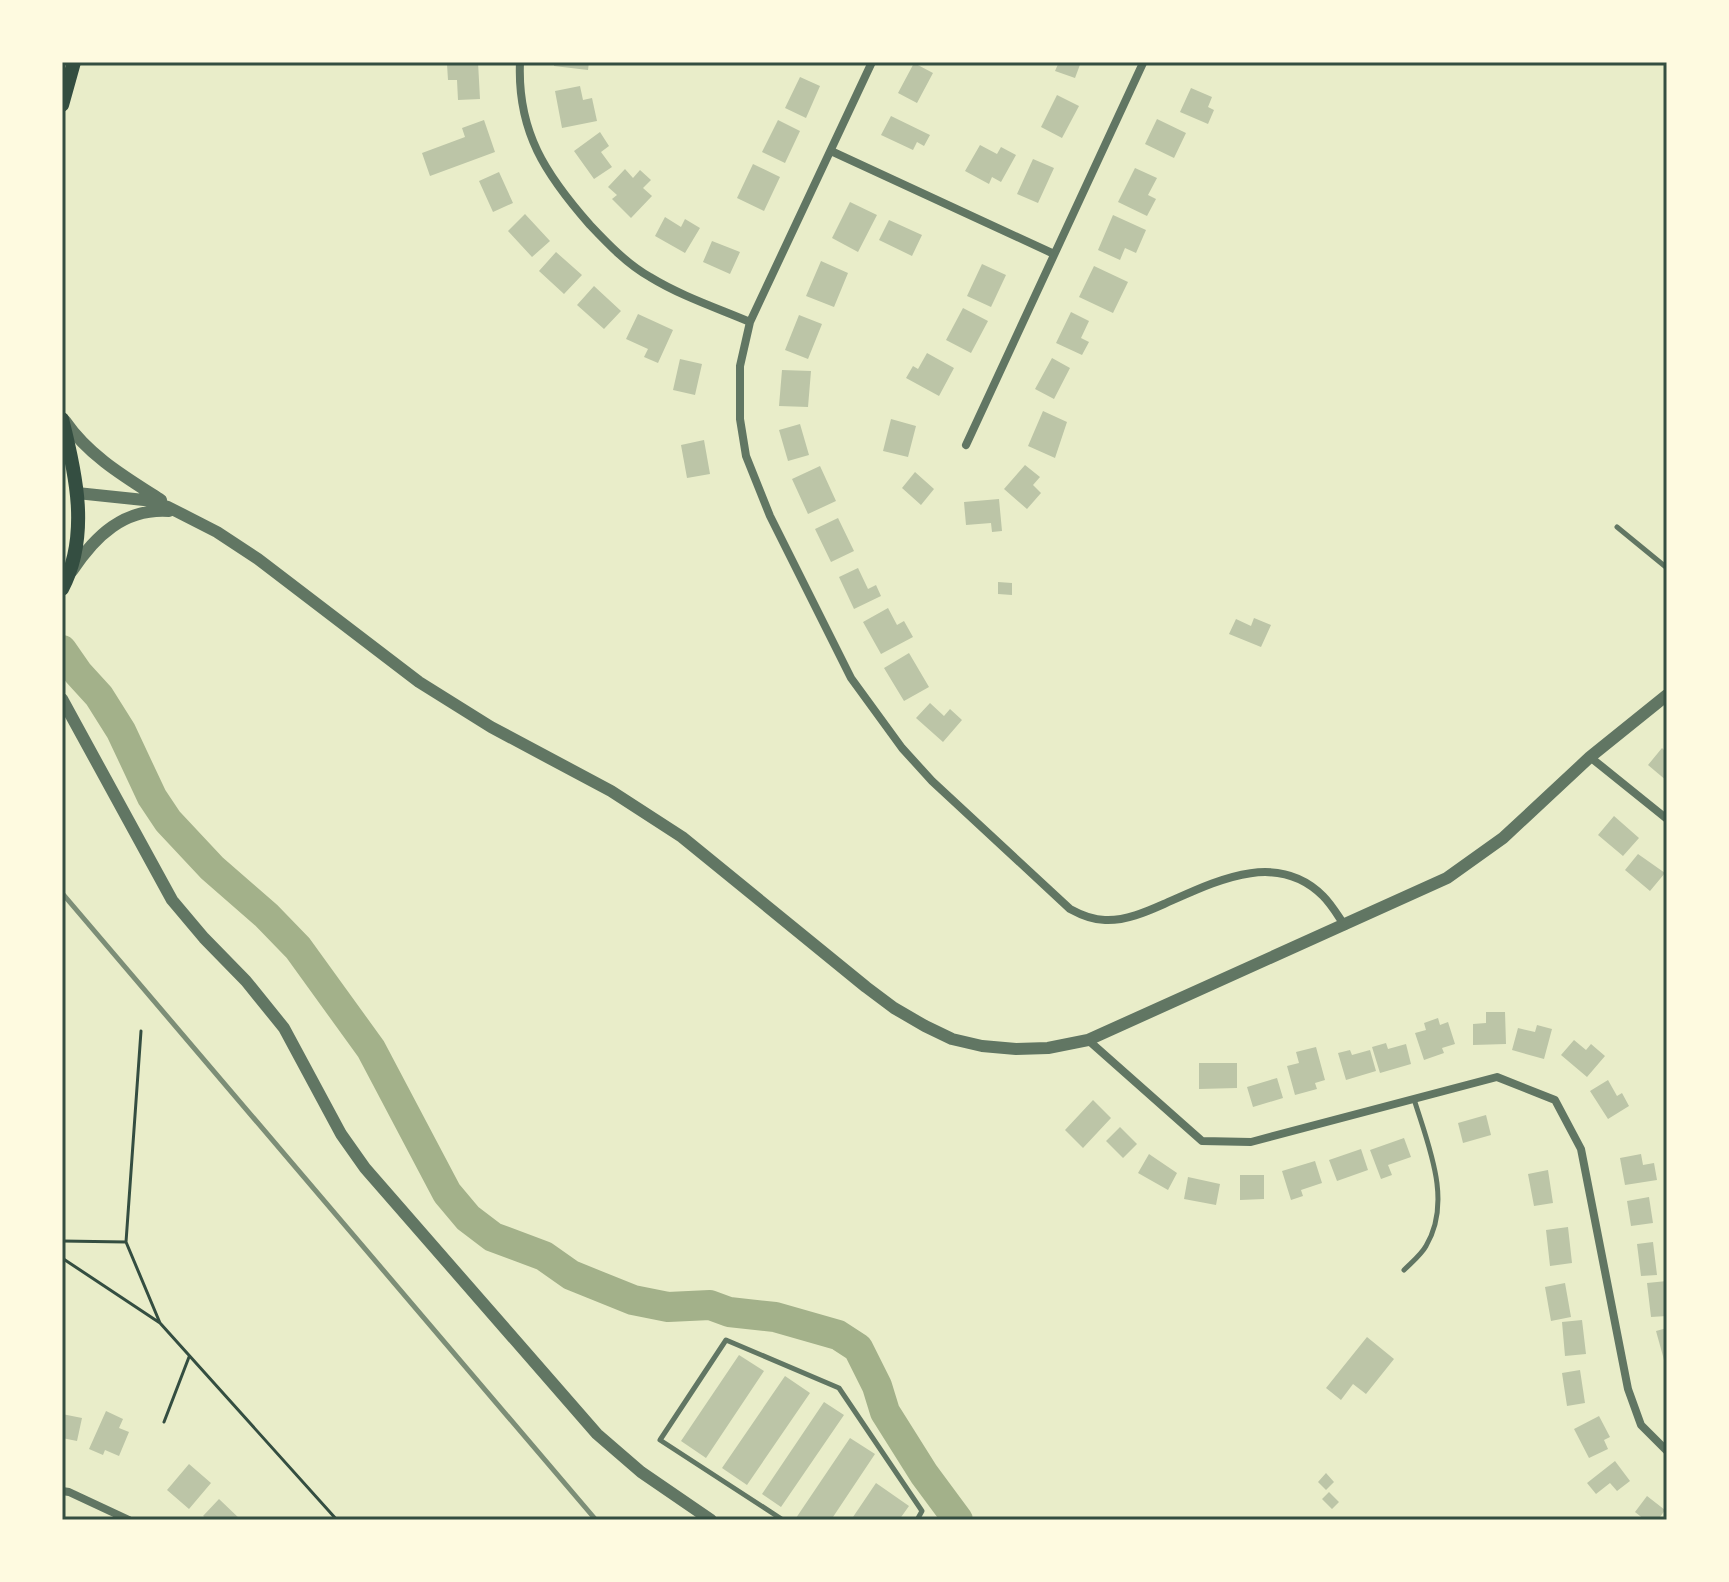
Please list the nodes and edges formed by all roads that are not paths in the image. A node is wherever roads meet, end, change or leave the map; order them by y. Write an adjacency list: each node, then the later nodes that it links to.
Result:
1 (74, 62): 5 (main road)
2 (520, 62): 8 (street)
3 (872, 62): 6 (street)
4 (1143, 63): 7 (street)
5 (62, 105)
6 (831, 151): 7 (street); 8 (street)
7 (1054, 254): 10 (street)
8 (750, 322): 20 (street)
9 (62, 418): 11 (main road); 12 (street)
10 (966, 445)
11 (77, 493): 12 (street); 15 (main road)
12 (180, 512): 15 (street); 21 (street)
13 (1617, 527): 14 (lane)
14 (1667, 568)
15 (65, 583)
16 (1667, 695): 18 (street)
17 (62, 699): 27 (street)
18 (1590, 757): 19 (street); 20 (street)
19 (1667, 819)
20 (1345, 926): 21 (street)
21 (1088, 1040): 22 (street)
22 (1414, 1099): 23 (lane); 24 (street)
23 (1404, 1270)
24 (1667, 1451)
25 (62, 1491): 26 (street)
26 (129, 1520)
27 (711, 1520)
28 (783, 1520): 29 (lane)
29 (917, 1520)

